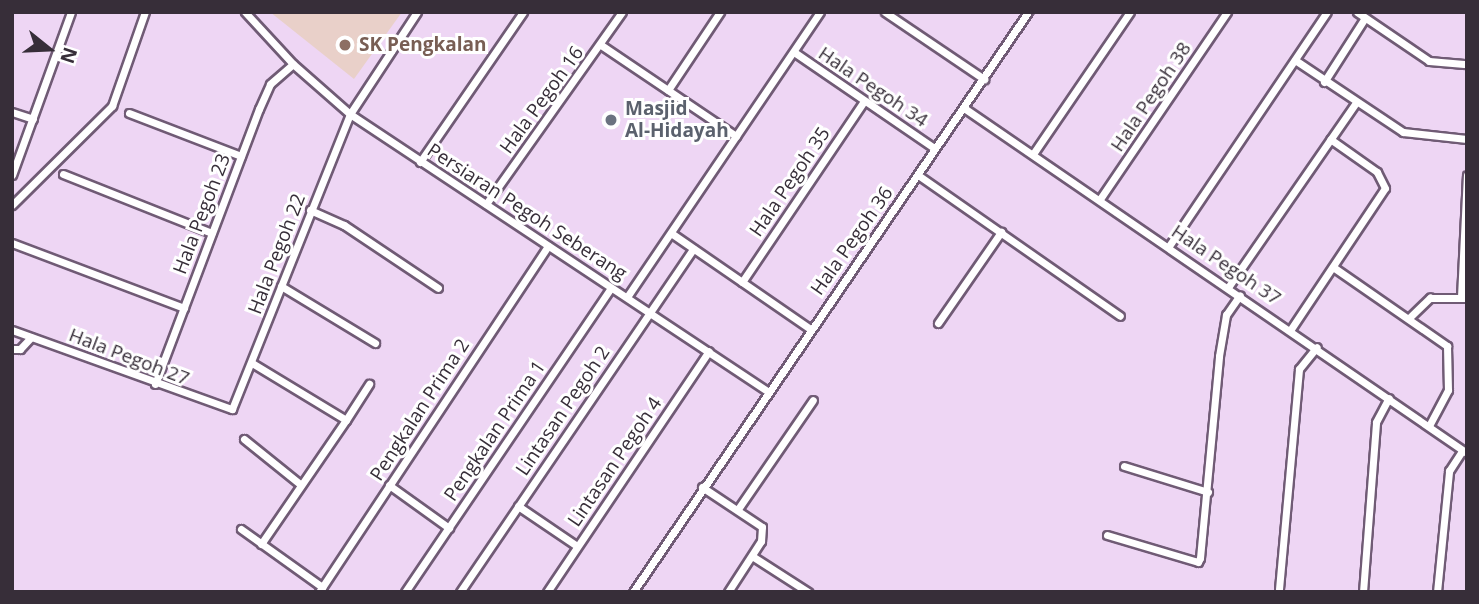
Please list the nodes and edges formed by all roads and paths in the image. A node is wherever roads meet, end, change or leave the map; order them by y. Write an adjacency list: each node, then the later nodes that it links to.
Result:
1 (71, 12): 30 (street)
2 (145, 12): 44 (street)
3 (245, 12): 19 (street, Persiaran Pegoh Seberang)
4 (417, 12): 29 (street, Hala Pegoh 22)
5 (523, 12): 37 (street)
6 (622, 12): 16 (street, Hala Pegoh 16)
7 (720, 12): 23 (street)
8 (821, 12): 17 (street, Persiaran Pegoh Seberang)
9 (886, 12): 21 (street)
10 (1028, 12): 21 (street, Hala Pegoh 36)
11 (1130, 12): 35 (street)
12 (1227, 12): 42 (street, Hala Pegoh 38)
13 (1327, 12): 18 (street)
14 (1357, 12): 15 (street)
15 (1365, 18): 20 (street); 22 (street)
16 (601, 45): 23 (street); 43 (street, Hala Pegoh 16)
17 (794, 52): 24 (street, Hala Pegoh 34); 31 (street, Persiaran Pegoh Seberang)
18 (1295, 60): 22 (street); 51 (street)
19 (293, 64): 29 (street, Persiaran Pegoh Seberang); 36 (street, Hala Pegoh 23)
20 (1467, 64)
21 (984, 79): 26 (street, Hala Pegoh 36)
22 (1324, 82): 25 (street)
23 (668, 90): 31 (street)
24 (863, 101): 34 (street, Hala Pegoh 34); 54 (street, Hala Pegoh 35)
25 (1355, 103): 32 (street); 33 (street)
26 (964, 108): 34 (street, Hala Pegoh 36); 35 (street, Hala Pegoh 37)
27 (12, 112): 30 (street)
28 (128, 113): 36 (street)
29 (350, 114): 37 (street, Persiaran Pegoh Seberang); 45 (street, Hala Pegoh 22)
30 (33, 119): 39 (street)
31 (737, 136): 48 (street, Persiaran Pegoh Seberang)
32 (1330, 139): 53 (street); 56 (street)
33 (1467, 139)
34 (934, 148): 40 (street, Hala Pegoh 36)
35 (1033, 154): 42 (street, Hala Pegoh 37)
36 (241, 156): 47 (street, Hala Pegoh 23)
37 (420, 162): 43 (street, Persiaran Pegoh Seberang)
38 (63, 174): 47 (street)
39 (12, 175)
40 (918, 175): 46 (street); 67 (street, Hala Pegoh 36)
41 (1467, 175): 61 (street)
42 (1100, 199): 51 (street, Hala Pegoh 37)
43 (486, 204): 50 (street, Persiaran Pegoh Seberang)
44 (12, 205)
45 (310, 210): 55 (street, Hala Pegoh 22); 57 (street)
46 (1001, 232): 64 (street); 66 (street)
47 (212, 233): 62 (street, Hala Pegoh 23)
48 (671, 233): 52 (street); 60 (street, Persiaran Pegoh Seberang)
49 (12, 243): 62 (street)
50 (548, 246): 58 (street, Persiaran Pegoh Seberang); 88 (street, Pengkalan Prima 2)
51 (1169, 246): 56 (street, Hala Pegoh 37)
52 (693, 249): 54 (street); 63 (street, Lintasan Pegoh 2)
53 (1333, 267): 65 (street); 68 (street)
54 (742, 282): 67 (street)
55 (281, 286): 71 (street); 75 (street, Hala Pegoh 22)
56 (1229, 286): 59 (street, Hala Pegoh 37)
57 (438, 288)
58 (611, 288): 60 (street, Persiaran Pegoh Seberang); 93 (street, Pengkalan Prima 1)
59 (1240, 295): 68 (street, Hala Pegoh 37); 90 (street)
60 (627, 296): 63 (street)
61 (1464, 298): 65 (street)
62 (184, 308): 76 (street, Hala Pegoh 23)
63 (650, 311): 74 (street); 91 (street, Lintasan Pegoh 2)
64 (1120, 316)
65 (1410, 317): 83 (street)
66 (939, 323)
67 (810, 329): 78 (street, Hala Pegoh 36)
68 (1291, 329): 72 (street, Hala Pegoh 37)
69 (12, 330): 70 (street, Hala Pegoh 27)
70 (31, 337): 73 (street); 76 (street, Hala Pegoh 27)
71 (375, 342)
72 (1317, 347): 79 (street, Hala Pegoh 37); 99 (street)
73 (12, 349)
74 (709, 351): 78 (street); 97 (street, Lintasan Pegoh 4)
75 (252, 363): 81 (street, Hala Pegoh 22); 82 (street)
76 (155, 384): 81 (street, Hala Pegoh 27)
77 (369, 384): 82 (street)
78 (767, 391): 89 (street, Hala Pegoh 36)
79 (1389, 398): 83 (street, Hala Pegoh 37); 107 (street)
80 (813, 400): 92 (street)
81 (235, 407)
82 (346, 420): 87 (street)
83 (1429, 425): 85 (street, Hala Pegoh 37)
84 (244, 439): 87 (street)
85 (1464, 452): 108 (street)
86 (1124, 466): 90 (street)
87 (302, 485): 96 (street)
88 (389, 485): 93 (street); 100 (street, Pengkalan Prima 2)
89 (702, 487): 92 (street); 104 (street, Hala Pegoh 36)
90 (1208, 492): 95 (street)
91 (518, 506): 97 (street); 102 (street, Lintasan Pegoh 2)
92 (738, 509): 98 (street)
93 (449, 528): 101 (street, Pengkalan Prima 1)
94 (241, 529): 96 (street)
95 (1107, 535)
96 (261, 544): 100 (street)
97 (577, 546): 103 (street, Lintasan Pegoh 4)
98 (752, 556): 105 (street); 106 (street)
99 (1279, 589)
100 (321, 590)
101 (405, 592)
102 (460, 592)
103 (547, 592)
104 (633, 592)
105 (728, 592)
106 (808, 592)
107 (1363, 592)
108 (1437, 592)

